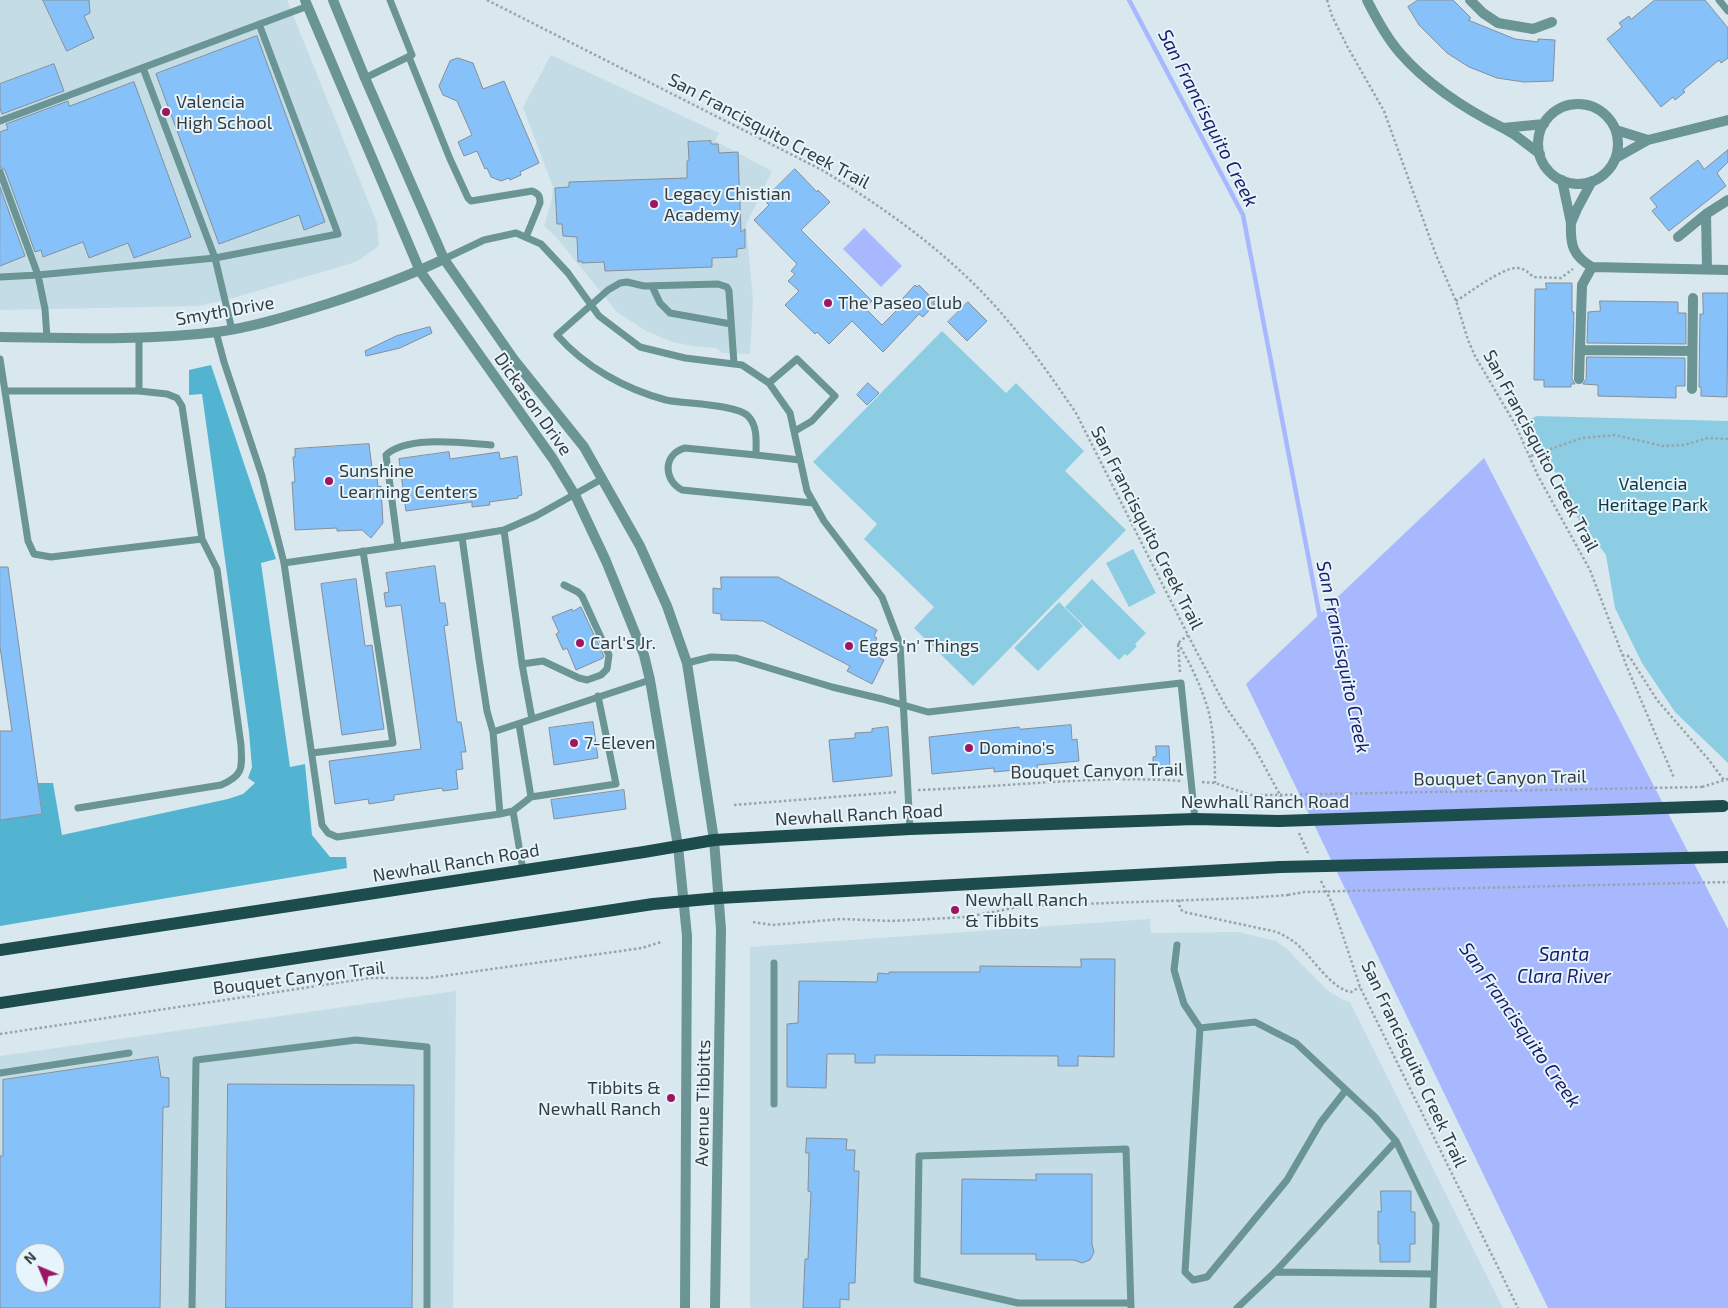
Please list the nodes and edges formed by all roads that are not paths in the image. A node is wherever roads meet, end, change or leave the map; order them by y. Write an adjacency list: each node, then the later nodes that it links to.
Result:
1 (333, 0): 12 (street, Dickason Drive)
2 (390, 0): 10 (lane)
3 (1367, 0): 16 (street)
4 (1470, 0): 8 (street)
5 (1719, 0): 7 (lane)
6 (307, 3): 9 (lane); 34 (street, Dickason Drive)
7 (1728, 11)
8 (1552, 22)
9 (259, 24): 11 (lane); 29 (lane)
10 (409, 57): 12 (lane); 28 (lane)
11 (143, 68): 14 (lane); 29 (lane)
12 (365, 78): 30 (street, Dickason Drive)
13 (1728, 120): 18 (street)
14 (0, 121)
15 (1544, 124): 16 (street); 17 (street); 19 (street)
16 (1502, 128): 19 (street)
17 (1616, 130): 18 (street); 20 (street)
18 (1648, 140): 20 (street)
19 (1540, 154): 22 (street)
20 (1616, 158): 23 (street)
21 (0, 172): 35 (lane)
22 (1562, 180): 23 (street); 26 (street)
23 (1592, 181): 26 (street)
24 (1728, 200): 25 (street)
25 (1706, 214): 27 (street); 32 (street)
26 (1572, 223): 31 (street)
27 (1678, 237)
28 (526, 238): 30 (lane); 39 (lane)
29 (215, 258): 35 (lane); 41 (lane)
30 (444, 259): 34 (street, Smyth Drive); 59 (street, Dickason Drive)
31 (1592, 267): 32 (street); 46 (street)
32 (1707, 269): 33 (street)
33 (1728, 270)
34 (420, 271): 41 (street, Smyth Drive); 60 (street, Dickason Drive)
35 (38, 274): 36 (lane); 44 (lane)
36 (0, 277)
37 (652, 286): 39 (lane); 40 (lane); 40 (lane)
38 (1693, 298): 47 (street)
39 (591, 305): 49 (lane); 57 (lane)
40 (731, 324): 49 (lane)
41 (232, 330): 42 (street, Smyth Drive)
42 (216, 332): 45 (street, Smyth Drive); 67 (lane)
43 (0, 338): 44 (street, Smyth Drive)
44 (47, 338): 45 (street, Smyth Drive)
45 (138, 338): 54 (lane)
46 (1580, 350): 47 (street); 50 (street)
47 (1692, 352): 52 (street)
48 (0, 360): 53 (lane)
49 (734, 364): 51 (lane)
50 (1579, 379)
51 (769, 383): 55 (lane); 55 (lane)
52 (1692, 389)
53 (5, 391): 54 (lane); 64 (lane)
54 (139, 391): 64 (lane)
55 (795, 431): 58 (lane)
56 (491, 445): 65 (lane)
57 (756, 455): 58 (lane); 61 (lane)
58 (800, 460): 61 (lane)
59 (602, 479): 60 (lane); 69 (street, Dickason Drive)
60 (575, 494): 62 (lane); 71 (street, Dickason Drive)
61 (813, 503): 73 (lane)
62 (504, 530): 63 (lane); 70 (lane)
63 (462, 537): 65 (lane); 76 (lane)
64 (202, 539): 80 (lane)
65 (398, 546): 66 (lane)
66 (363, 552): 67 (lane); 77 (lane)
67 (284, 563): 77 (lane)
68 (564, 585): 70 (lane)
69 (687, 663): 73 (lane); 85 (street, Dickason Drive)
70 (522, 664): 74 (lane)
71 (650, 680): 72 (lane); 86 (street, Dickason Drive)
72 (598, 696): 74 (lane); 78 (lane)
73 (904, 705): 83 (lane); 84 (lane)
74 (532, 719): 75 (lane)
75 (519, 724): 76 (lane); 78 (lane)
76 (493, 732): 82 (lane)
77 (312, 753): 82 (lane)
78 (531, 797): 81 (lane)
79 (1726, 806): 83 (main road, Newhall Ranch Road, bridge)
80 (78, 808)
81 (513, 811): 82 (lane); 88 (lane)
82 (500, 814)
83 (1195, 819): 84 (main road, Newhall Ranch Road)
84 (910, 829): 85 (main road, Newhall Ranch Road)
85 (714, 840): 86 (main road, Newhall Ranch Road); 89 (street, Avenue Tibbitts)
86 (678, 846): 88 (main road, Newhall Ranch Road); 90 (street, Avenue Tibbitts)
87 (1728, 857): 89 (main road, bridge)
88 (523, 870): 92 (main road, Newhall Ranch Road)
89 (719, 898): 90 (main road); 107 (street, Avenue Tibbitts)
90 (684, 902): 94 (main road); 106 (street, Avenue Tibbitts)
91 (1177, 945): 95 (lane)
92 (0, 950)
93 (774, 963): 99 (lane)
94 (0, 1003)
95 (1200, 1028): 98 (lane); 98 (lane)
96 (129, 1054): 97 (lane)
97 (0, 1073)
98 (1346, 1090): 100 (lane)
99 (774, 1104)
100 (1396, 1141): 101 (lane); 102 (lane)
101 (1275, 1272): 102 (lane); 108 (lane)
102 (1434, 1274): 109 (lane)
103 (1130, 1306): 103 (lane)
104 (192, 1308): 105 (lane)
105 (428, 1308)
106 (685, 1308)
107 (715, 1308)
108 (1237, 1308)
109 (1433, 1308)

